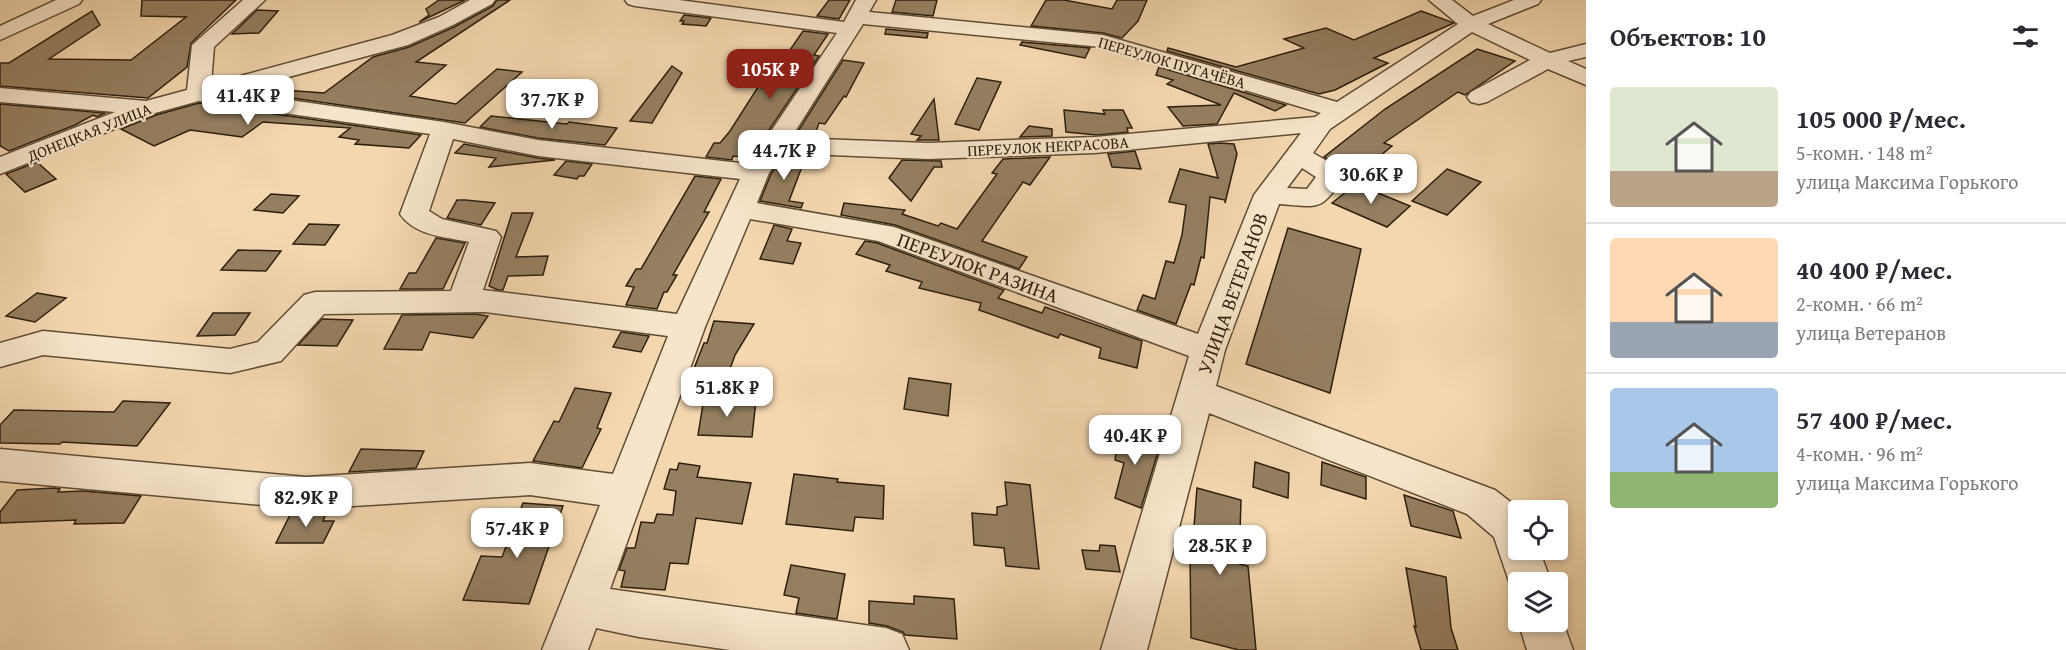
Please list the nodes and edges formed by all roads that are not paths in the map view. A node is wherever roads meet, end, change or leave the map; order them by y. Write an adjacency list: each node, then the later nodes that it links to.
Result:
1 (72, 0): 9 (street)
2 (255, 0): 14 (street)
3 (484, 0): 14 (street, ДОНЕЦКАЯ УЛИЦА)
4 (635, 0): 7 (street, ПЕРЕУЛОК ПУГАЧЁВА)
5 (1439, 0): 8 (street)
6 (1531, 0): 8 (street, УЛИЦА ВЕТЕРАНОВ)
7 (858, 15): 17 (street, ПЕРЕУЛОК ПУГАЧЁВА); 19 (street)
8 (1471, 24): 11 (street); 17 (street, УЛИЦА ВЕТЕРАНОВ)
9 (0, 34)
10 (1586, 50): 11 (street)
11 (1547, 60): 12 (street); 15 (street)
12 (1586, 78)
13 (0, 94): 16 (street)
14 (198, 94): 16 (street, ДОНЕЦКАЯ УЛИЦА); 18 (street)
15 (1479, 97)
16 (146, 108): 20 (street, ДОНЕЦКАЯ УЛИЦА)
17 (1331, 118): 19 (street, ПЕРЕУЛОК НЕКРАСОВА); 25 (street, УЛИЦА ВЕТЕРАНОВ)
18 (444, 129): 21 (street); 23 (street)
19 (774, 145): 21 (street)
20 (0, 166)
21 (756, 173): 22 (street)
22 (740, 209): 24 (street); 25 (street, ПЕРЕУЛОК РАЗИНА)
23 (463, 301): 24 (street); 26 (street)
24 (688, 327): 29 (street)
25 (1208, 350): 27 (street, УЛИЦА ВЕТЕРАНОВ)
26 (0, 355)
27 (1198, 394): 30 (street); 35 (street, УЛИЦА ВЕТЕРАНОВ)
28 (0, 465): 29 (street)
29 (626, 492): 31 (street)
30 (1508, 532)
31 (582, 604): 33 (street); 34 (street)
32 (1544, 632): 36 (street)
33 (565, 650)
34 (886, 650)
35 (1124, 650)
36 (1550, 650)

